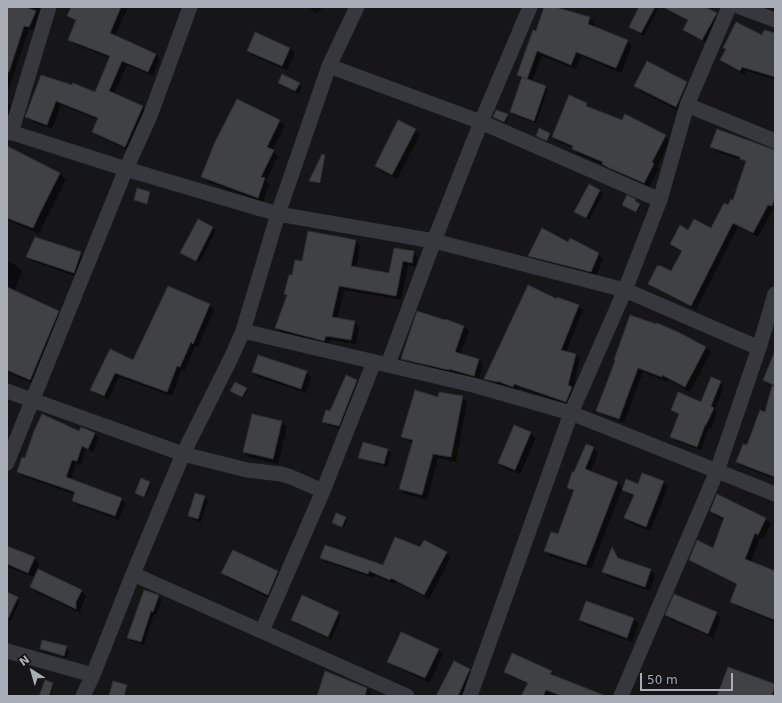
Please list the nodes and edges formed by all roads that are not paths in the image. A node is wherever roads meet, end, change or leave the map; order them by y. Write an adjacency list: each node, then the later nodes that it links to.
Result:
1 (49, 7): 11 (street)
2 (190, 7): 13 (street)
3 (357, 7): 8 (street)
4 (530, 7): 10 (street)
5 (729, 7): 9 (street)
6 (740, 7): 7 (street)
7 (775, 20)
8 (329, 66): 10 (street); 15 (street)
9 (687, 105): 12 (street); 14 (street)
10 (481, 122): 14 (street); 16 (street)
11 (9, 132): 13 (street)
12 (775, 140)
13 (126, 169): 15 (street); 23 (street)
14 (660, 200): 17 (street)
15 (278, 214): 16 (street); 19 (street)
16 (434, 241): 17 (street); 21 (street)
17 (625, 290): 20 (street); 24 (street)
18 (775, 294): 20 (street)
19 (243, 331): 21 (street); 25 (street)
20 (759, 348): 27 (street)
21 (381, 363): 24 (street); 28 (street)
22 (7, 391): 23 (street)
23 (33, 400): 25 (street); 26 (street)
24 (571, 413): 27 (street); 36 (street)
25 (183, 454): 28 (street); 30 (street)
26 (7, 463)
27 (717, 471): 29 (street); 37 (street)
28 (323, 491): 31 (street)
29 (775, 494)
30 (132, 574): 31 (street); 33 (street)
31 (262, 631): 35 (street)
32 (7, 652): 33 (street)
33 (93, 675): 34 (street)
34 (83, 696)
35 (407, 696)
36 (470, 696)
37 (622, 696)

